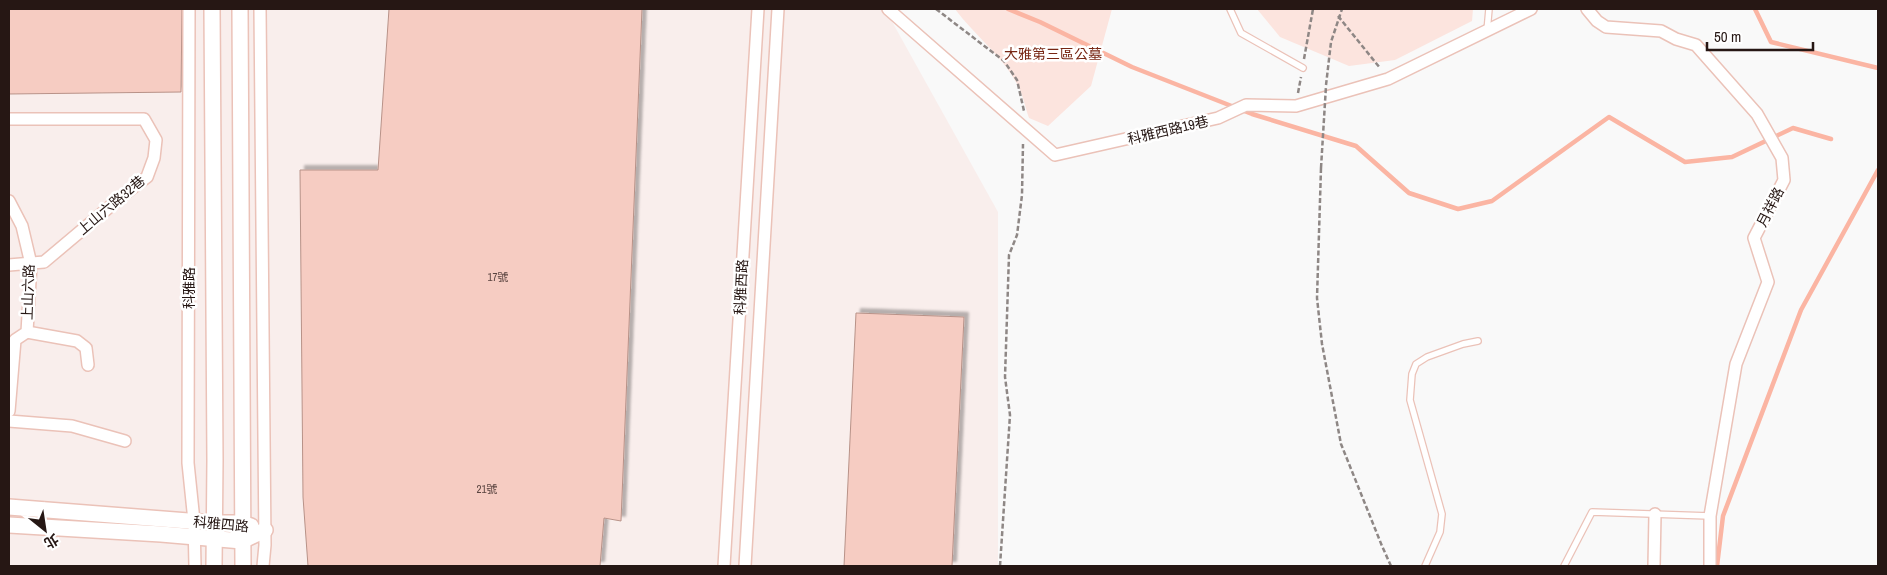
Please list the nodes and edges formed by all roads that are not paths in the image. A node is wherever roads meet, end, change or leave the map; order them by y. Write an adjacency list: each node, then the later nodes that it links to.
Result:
1 (189, 9): 28 (street, 科雅路)
2 (212, 9): 29 (street, 科雅路)
3 (240, 9): 30 (street)
4 (260, 9): 32 (street)
5 (758, 9): 40 (street, 科雅西路)
6 (778, 9): 41 (street, 科雅西路)
7 (888, 9): 12 (street, 科雅西路19巷)
8 (1230, 9): 13 (lane)
9 (1489, 9): 12 (lane)
10 (1531, 9): 12 (street)
11 (1588, 9): 27 (street, 月祥路)
12 (1487, 31)
13 (1303, 68)
14 (9, 119): 16 (street, 上山六路32巷)
15 (9, 201): 16 (street, 上山六路)
16 (31, 264): 17 (street, 上山六路32巷); 18 (street, 上山六路)
17 (9, 265)
18 (27, 332): 19 (street, 上山六路); 21 (street)
19 (12, 339): 22 (street, 上山六路)
20 (1478, 341): 42 (lane)
21 (88, 365)
22 (9, 410)
23 (9, 421): 24 (street)
24 (125, 441)
25 (9, 507): 28 (street, 科雅四路)
26 (1655, 514): 27 (lane); 43 (lane); 44 (street)
27 (1710, 516): 45 (street, 月祥路)
28 (194, 521): 29 (street, 科雅四路); 33 (street, 科雅路)
29 (214, 523): 30 (street, 科雅四路); 34 (street, 科雅路)
30 (242, 523): 32 (street, 科雅四路); 35 (street)
31 (9, 524): 33 (street, 科雅四路)
32 (265, 530): 35 (street, 科雅四路); 39 (street)
33 (195, 538): 34 (street, 科雅四路); 36 (street, 科雅路)
34 (214, 540): 35 (street, 科雅四路); 37 (street, 科雅路)
35 (242, 541): 38 (street)
36 (195, 566)
37 (214, 566)
38 (243, 566)
39 (263, 566)
40 (724, 566)
41 (745, 566)
42 (1425, 566)
43 (1564, 566)
44 (1654, 566)
45 (1710, 566)

